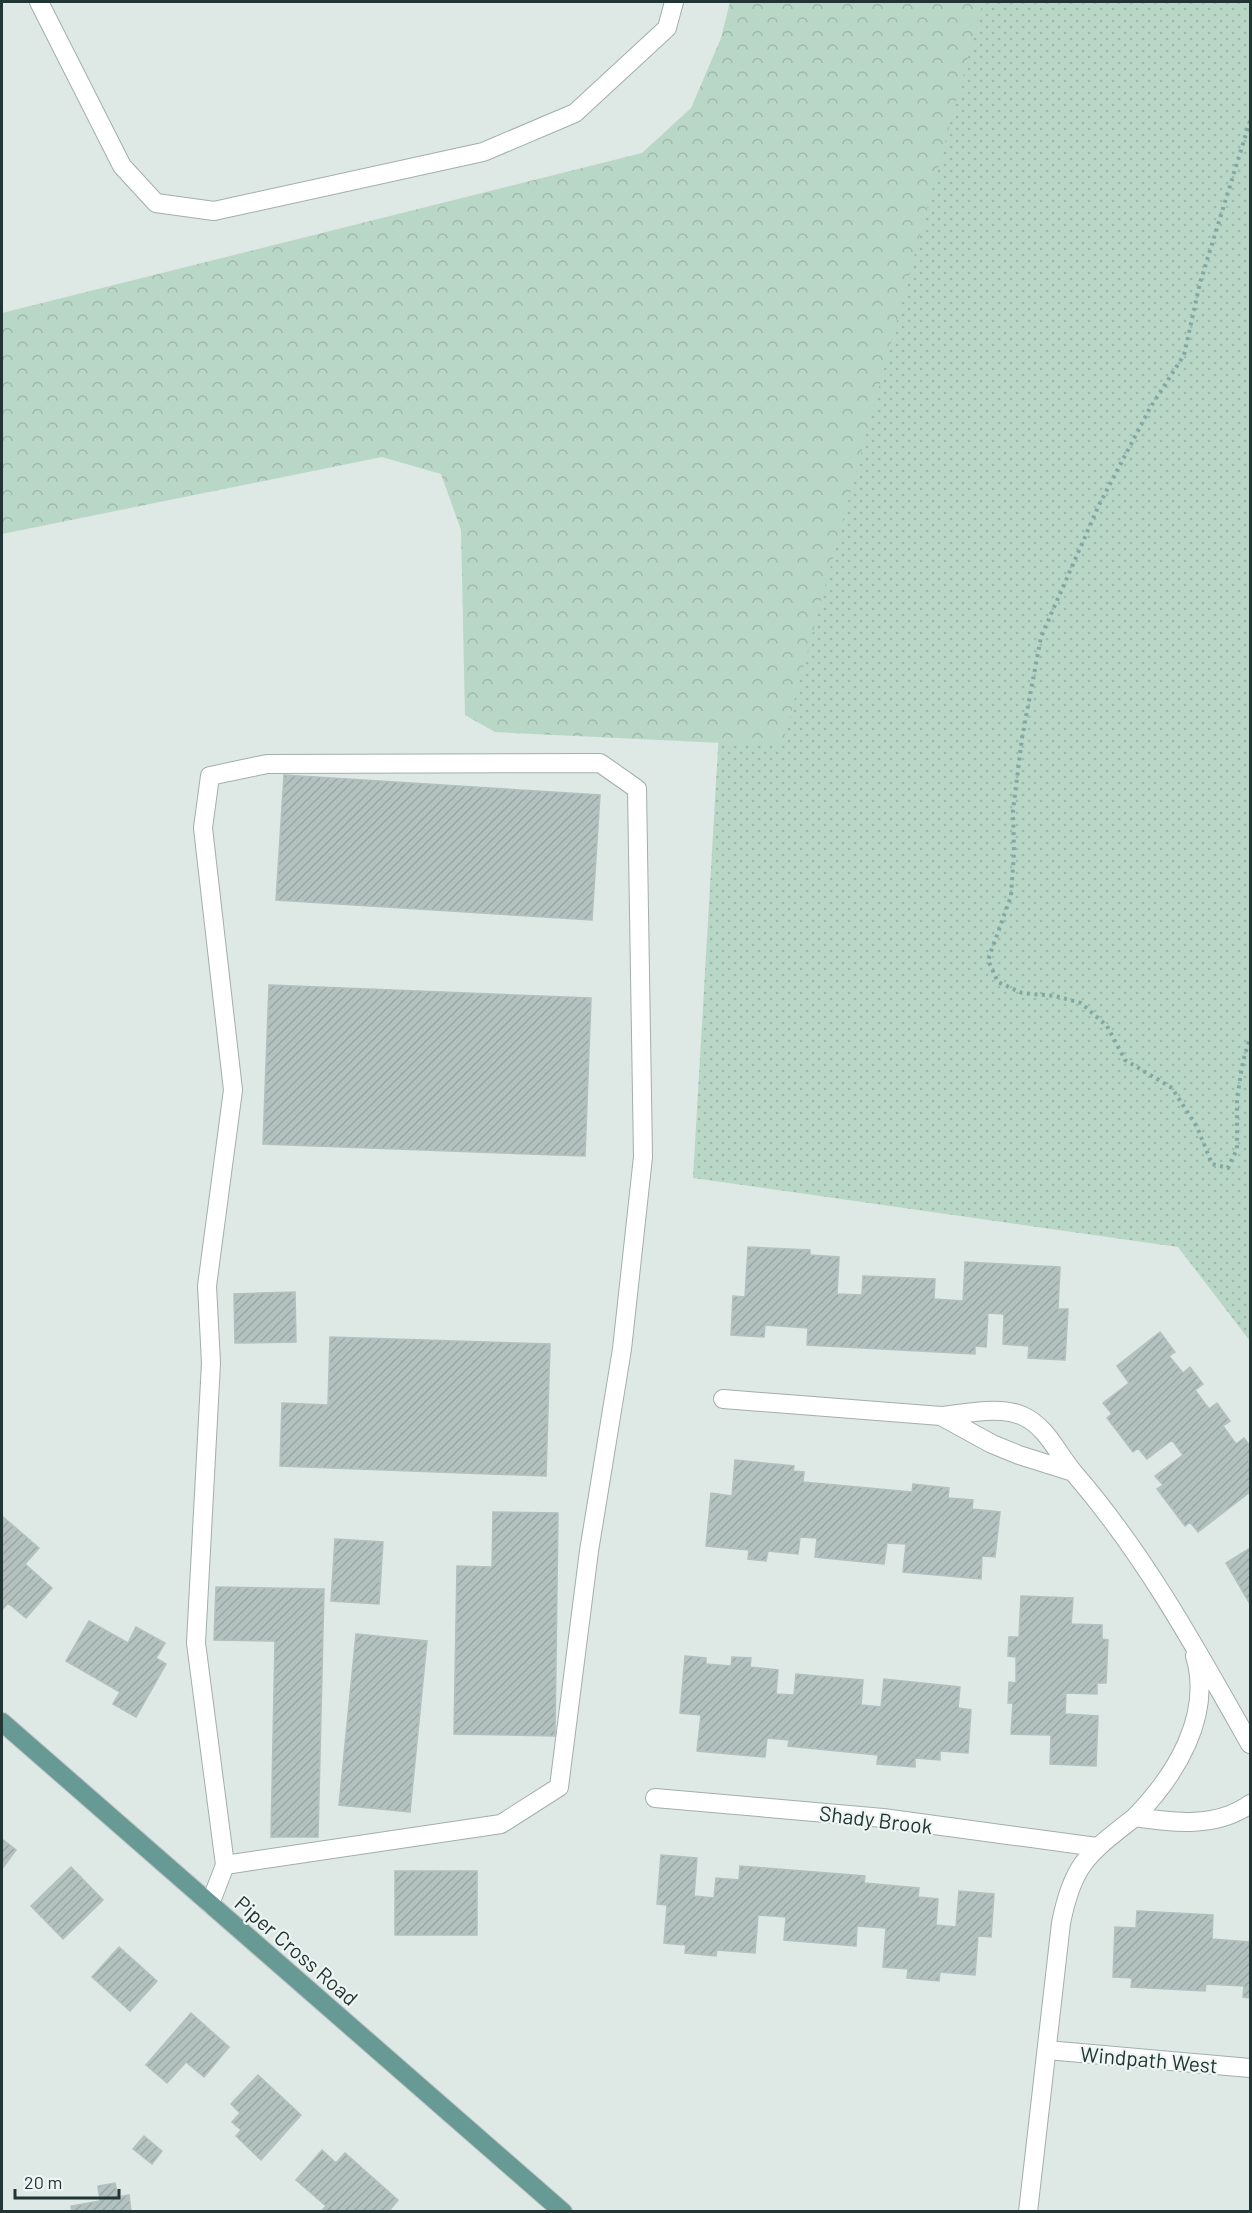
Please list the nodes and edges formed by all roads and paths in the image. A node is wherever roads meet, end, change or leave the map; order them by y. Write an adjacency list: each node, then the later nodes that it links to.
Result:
1 (39, 2): 2 (street)
2 (674, 2)
3 (1251, 121): 4 (path)
4 (1251, 1038)
5 (723, 1399): 6 (street)
6 (941, 1416): 7 (street); 7 (street)
7 (1073, 1472): 8 (street)
8 (1188, 1634): 10 (street); 13 (street)
9 (2, 1722): 16 (main road, Piper Cross Road)
10 (1251, 1744)
11 (654, 1798): 14 (street, Shady Brook)
12 (1251, 1804): 13 (street)
13 (1135, 1817): 14 (street)
14 (1097, 1847): 17 (street)
15 (225, 1865): 15 (street); 16 (street)
16 (210, 1904): 19 (main road, Piper Cross Road)
17 (1047, 2050): 18 (street, Windpath West); 20 (street)
18 (1251, 2068)
19 (563, 2211)
20 (1028, 2211)

